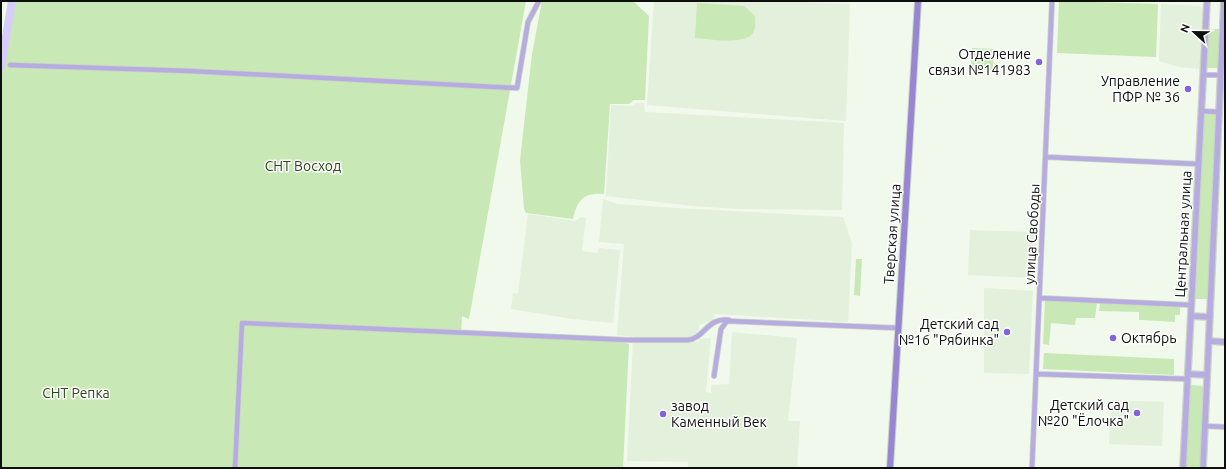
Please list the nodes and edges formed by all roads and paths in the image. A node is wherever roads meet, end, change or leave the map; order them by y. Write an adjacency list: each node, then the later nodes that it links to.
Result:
1 (539, 1): 6 (street)
2 (918, 1): 18 (main road, Тверская улица)
3 (1052, 1): 11 (street, улица Свободы)
4 (1207, 1): 7 (street, Центральная улица)
5 (1224, 1): 8 (street)
6 (10, 65)
7 (1203, 75): 8 (street); 9 (street, Центральная улица)
8 (1221, 75): 10 (street)
9 (1201, 112): 10 (street); 12 (street, Центральная улица)
10 (1219, 112): 16 (street)
11 (1046, 157): 12 (street); 13 (street, улица Свободы)
12 (1198, 164): 14 (street, Центральная улица)
13 (1040, 298): 14 (street); 21 (street, улица Свободы)
14 (1191, 305): 15 (street, Центральная улица)
15 (1191, 316): 16 (street); 24 (street, Центральная улица)
16 (1210, 317): 19 (street)
17 (729, 320): 18 (street); 23 (street); 27 (street)
18 (898, 328): 28 (main road, Тверская улица)
19 (1209, 341): 20 (street); 22 (street)
20 (1225, 342)
21 (1037, 374): 24 (street); 29 (street, улица Свободы)
22 (1207, 375): 24 (street); 25 (street)
23 (714, 376)
24 (1188, 376): 30 (street, Центральная улица)
25 (1205, 426): 26 (street); 31 (street)
26 (1225, 427)
27 (235, 468)
28 (890, 468)
29 (1032, 468)
30 (1183, 468)
31 (1203, 468)

